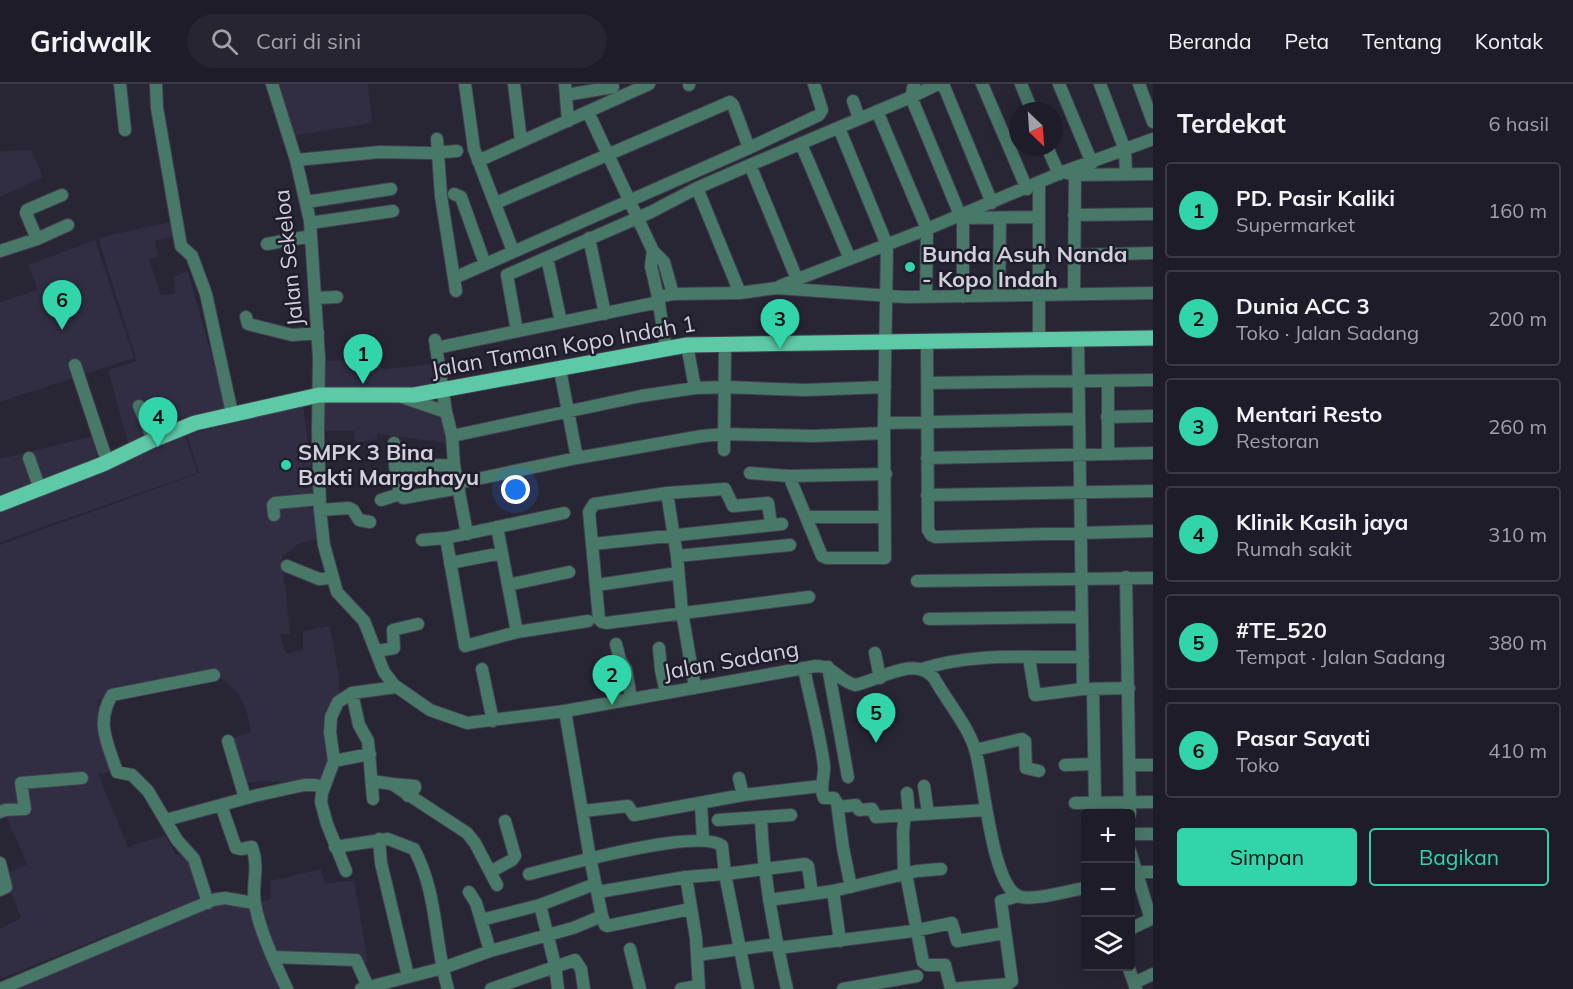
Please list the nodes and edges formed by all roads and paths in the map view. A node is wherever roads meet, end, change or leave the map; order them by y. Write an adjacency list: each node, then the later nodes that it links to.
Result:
1 (120, 84): 26 (street)
2 (156, 84): 120 (street)
3 (272, 84): 37 (street, Jalan Sekeloa)
4 (465, 84): 38 (street)
5 (514, 84): 29 (street)
6 (649, 84): 16 (street)
7 (814, 84): 31 (street)
8 (914, 84): 17 (street)
9 (941, 84): 17 (street); 52 (street)
10 (982, 84): 44 (street)
11 (1021, 84): 19 (street)
12 (1059, 84): 39 (street)
13 (1100, 84): 32 (street)
14 (1138, 84): 24 (street)
15 (565, 90): 16 (street); 23 (street)
16 (614, 90): 21 (street)
17 (911, 97): 20 (street); 57 (street)
18 (853, 100): 22 (street)
19 (1028, 102)
20 (877, 111): 22 (street); 62 (street)
21 (588, 112): 23 (street); 35 (street)
22 (859, 118): 25 (street)
23 (568, 121): 29 (street)
24 (1153, 122)
25 (839, 128): 30 (street); 67 (street)
26 (125, 130)
27 (437, 139): 34 (street)
28 (1153, 140): 32 (street)
29 (521, 141): 38 (street)
30 (801, 144): 40 (street); 74 (street)
31 (749, 148): 35 (street); 49 (street)
32 (1125, 150): 39 (street); 42 (street)
33 (457, 151): 34 (street)
34 (438, 152): 37 (street); 76 (street)
35 (607, 154): 49 (street); 51 (street)
36 (1053, 156): 41 (street)
37 (296, 160): 50 (street, Jalan Sekeloa)
38 (478, 162): 51 (street)
39 (1092, 163): 41 (street)
40 (750, 165): 45 (street); 77 (street)
41 (1065, 174): 42 (street); 44 (street); 55 (street)
42 (1126, 174): 43 (street)
43 (1153, 174)
44 (1033, 186): 52 (street); 58 (street)
45 (697, 188): 56 (street); 80 (street)
46 (391, 189): 50 (street)
47 (453, 194): 75 (street)
48 (62, 195): 65 (street)
49 (629, 199): 56 (street); 69 (street)
50 (306, 202): 60 (street, Jalan Sekeloa)
51 (496, 203): 69 (street)
52 (992, 203): 57 (street)
53 (393, 211): 60 (street)
54 (1153, 214): 55 (street)
55 (1074, 215): 72 (street)
56 (638, 217): 64 (street); 70 (street)
57 (962, 217): 59 (street); 62 (street); 89 (street)
58 (1039, 217): 59 (street); 86 (street)
59 (1000, 218): 85 (street)
60 (310, 222): 63 (street, Jalan Sekeloa)
61 (68, 225): 65 (street)
62 (927, 229): 67 (street); 88 (street)
63 (311, 236): 66 (street); 90 (street, Jalan Sekeloa)
64 (589, 238): 73 (street); 92 (street)
65 (37, 239): 68 (street)
66 (267, 244)
67 (887, 244): 74 (street); 84 (street)
68 (0, 251)
69 (513, 251): 75 (street)
70 (654, 251): 82 (street); 91 (street)
71 (1153, 253): 72 (street)
72 (1075, 255): 83 (street)
73 (547, 258): 94 (street); 95 (street)
74 (850, 258): 77 (street)
75 (485, 264): 76 (street)
76 (454, 278): 79 (street)
77 (797, 279): 78 (street)
78 (776, 288): 80 (street); 84 (street)
79 (456, 291)
80 (740, 293): 82 (street)
81 (1153, 293): 83 (street)
82 (673, 294): 91 (street)
83 (1074, 294): 86 (street)
84 (885, 296): 88 (street); 100 (street)
85 (999, 296): 86 (street); 89 (street)
86 (1038, 296): 99 (street)
87 (337, 297): 90 (street)
88 (926, 297): 89 (street)
89 (963, 297)
90 (316, 298): 96 (street, Jalan Sekeloa)
91 (658, 300): 92 (street); 104 (street)
92 (605, 314): 94 (street)
93 (246, 317): 96 (street)
94 (561, 322): 95 (street)
95 (517, 331): 113 (street)
96 (318, 333): 116 (street, Jalan Sekeloa)
97 (1153, 338): 98 (main road, Jalan Taman Kopo Indah 1)
98 (1078, 339): 99 (main road, Jalan Taman Kopo Indah 1); 107 (street)
99 (1039, 340): 101 (main road, Jalan Taman Kopo Indah 1)
100 (885, 341): 101 (main road, Jalan Taman Kopo Indah 1); 102 (main road, Jalan Taman Kopo Indah 1); 112 (street)
101 (927, 342): 110 (street)
102 (725, 344): 103 (main road, Jalan Taman Kopo Indah 1); 111 (street)
103 (687, 345): 104 (main road, Jalan Taman Kopo Indah 1); 114 (street)
104 (666, 349): 106 (main road, Jalan Taman Kopo Indah 1)
105 (75, 365): 137 (street)
106 (560, 370): 113 (main road, Jalan Taman Kopo Indah 1); 119 (street)
107 (1078, 380): 109 (street); 110 (street); 123 (street)
108 (1153, 380): 109 (street)
109 (1108, 381): 122 (street)
110 (927, 383): 124 (street)
111 (725, 387): 112 (street); 114 (street); 126 (street)
112 (885, 387): 125 (street)
113 (443, 388): 115 (main road, Jalan Taman Kopo Indah 1); 118 (street)
114 (694, 388): 119 (street)
115 (397, 395): 116 (main road, Jalan Taman Kopo Indah 1); 118 (street)
116 (319, 396): 120 (main road, Jalan Taman Kopo Indah 1); 152 (street, Jalan Sadang)
117 (139, 406): 128 (street)
118 (446, 412): 127 (street)
119 (568, 412): 127 (street); 135 (street)
120 (232, 413): 128 (main road, Jalan Taman Kopo Indah 1)
121 (1153, 416): 122 (street)
122 (1107, 417): 133 (street)
123 (1079, 418): 124 (street); 132 (street)
124 (928, 423): 125 (street); 136 (street)
125 (884, 428): 126 (street); 141 (street)
126 (724, 434): 130 (street); 135 (street)
127 (452, 436): 138 (street)
128 (153, 440): 137 (main road, Jalan Taman Kopo Indah 1)
129 (394, 443): 139 (street)
130 (724, 450)
131 (1153, 453): 133 (street)
132 (1081, 454): 133 (street); 136 (street); 145 (street)
133 (1108, 454)
134 (28, 458): 144 (street)
135 (578, 458): 143 (street)
136 (927, 458): 149 (street)
137 (107, 461): 144 (main road, Jalan Taman Kopo Indah 1)
138 (454, 465): 139 (street); 143 (street)
139 (395, 466): 148 (street)
140 (750, 473): 142 (street)
141 (886, 474): 142 (street); 156 (street)
142 (789, 476): 155 (street)
143 (459, 485): 148 (street); 161 (street)
144 (40, 489): 151 (main road, Jalan Taman Kopo Indah 1)
145 (1082, 492): 146 (street); 149 (street); 160 (street)
146 (1153, 492)
147 (667, 493): 162 (street); 162 (street); 165 (street)
148 (400, 494): 150 (street)
149 (927, 495): 160 (street)
150 (381, 500)
151 (0, 504)
152 (320, 504): 154 (street); 157 (street); 174 (street, Jalan Sadang)
153 (564, 513): 158 (street)
154 (274, 515)
155 (806, 517): 156 (street); 156 (street)
156 (885, 517)
157 (370, 522)
158 (497, 527): 161 (street); 167 (street)
159 (1153, 531): 160 (street)
160 (1082, 533): 175 (street)
161 (467, 534): 163 (street)
162 (674, 535): 165 (street); 168 (street)
163 (446, 538): 164 (street); 169 (street)
164 (422, 540)
165 (593, 544): 179 (street)
166 (790, 545): 168 (street)
167 (502, 553): 169 (street); 178 (street)
168 (678, 556): 172 (street)
169 (450, 563): 186 (street)
170 (287, 566): 174 (street)
171 (569, 572): 178 (street)
172 (678, 573): 179 (street); 181 (street)
173 (1126, 577): 175 (street); 176 (street); 202 (street)
174 (332, 578): 189 (street, Jalan Sadang)
175 (1082, 578): 177 (street); 182 (street)
176 (1153, 578)
177 (917, 581)
178 (508, 585): 186 (street)
179 (597, 585): 181 (street)
180 (809, 597): 181 (street)
181 (682, 612): 201 (street)
182 (1082, 618): 183 (street); 192 (street)
183 (929, 619)
184 (588, 621): 186 (street)
185 (418, 624): 189 (street)
186 (517, 632)
187 (616, 644): 206 (street)
188 (659, 648): 205 (street)
189 (376, 651): 200 (street, Jalan Sadang)
190 (875, 653): 199 (street)
191 (1029, 657): 192 (street, Jalan Sadang); 196 (street, Jalan Sadang); 203 (street)
192 (1083, 657): 203 (street)
193 (828, 667): 195 (street, Jalan Sadang); 199 (street, Jalan Sadang); 219 (street)
194 (482, 669): 209 (street)
195 (804, 669): 201 (street, Jalan Sadang); 223 (street)
196 (922, 669): 199 (street, Jalan Sadang); 211 (street)
197 (610, 670): 207 (street)
198 (214, 675): 244 (street)
199 (880, 678)
200 (396, 687): 204 (street); 209 (street, Jalan Sadang)
201 (695, 688): 205 (street, Jalan Sadang)
202 (1129, 688): 203 (street); 216 (street)
203 (1088, 689): 214 (street)
204 (352, 693): 212 (street); 213 (street)
205 (666, 693): 206 (street, Jalan Sadang)
206 (631, 699): 207 (street, Jalan Sadang)
207 (615, 702): 208 (street, Jalan Sadang)
208 (565, 711): 209 (street, Jalan Sadang); 238 (street)
209 (493, 721)
210 (228, 741): 228 (street)
211 (975, 750): 218 (street); 237 (street)
212 (370, 754): 213 (street); 222 (street)
213 (334, 760): 225 (street)
214 (1094, 764): 215 (street); 232 (street)
215 (1065, 765)
216 (1130, 765): 217 (street); 236 (street)
217 (1153, 765)
218 (1038, 771)
219 (848, 777)
220 (82, 778): 239 (street)
221 (739, 778): 227 (street)
222 (372, 781): 229 (street); 258 (street)
223 (821, 786): 227 (street); 235 (street)
224 (924, 786): 240 (street)
225 (324, 788): 228 (street); 251 (street)
226 (907, 793): 242 (street)
227 (743, 795): 233 (street)
228 (245, 798): 234 (street)
229 (373, 799)
230 (1153, 802): 236 (street)
231 (1075, 803): 232 (street)
232 (1095, 803): 236 (street)
233 (700, 804): 238 (street); 250 (street)
234 (221, 805): 244 (street); 276 (street)
235 (838, 807): 242 (street); 266 (street)
236 (1130, 808)
237 (986, 810): 240 (street); 273 (street)
238 (583, 811): 252 (street)
239 (0, 812)
240 (928, 813): 242 (street)
241 (791, 814): 243 (street)
242 (907, 815): 263 (street)
243 (761, 817): 245 (street); 256 (street)
244 (166, 820): 275 (street)
245 (718, 820)
246 (505, 821): 258 (street)
247 (1135, 834): 248 (street)
248 (1153, 834)
249 (380, 839): 251 (street); 294 (street); 297 (street)
250 (703, 840): 252 (street); 262 (street)
251 (335, 847): 257 (street)
252 (590, 858): 261 (street); 267 (street)
253 (0, 863): 269 (street)
254 (1134, 863): 259 (street)
255 (941, 869): 263 (street)
256 (764, 870): 262 (street); 272 (street); 274 (street)
257 (346, 872)
258 (490, 872): 265 (street)
259 (1136, 872): 260 (street); 280 (street)
260 (1153, 872)
261 (529, 874)
262 (725, 874): 264 (street); 289 (street)
263 (905, 874): 266 (street); 283 (street)
264 (686, 877): 267 (street); 278 (street)
265 (496, 885)
266 (850, 887): 270 (street)
267 (596, 888): 277 (street); 279 (street)
268 (1081, 889): 273 (street)
269 (0, 890)
270 (833, 891): 272 (street); 286 (street)
271 (469, 892): 281 (street)
272 (812, 894): 274 (street)
273 (1018, 896): 284 (street)
274 (769, 900): 287 (street)
275 (207, 903): 276 (street); 304 (street)
276 (254, 903): 292 (street)
277 (540, 905): 281 (street); 285 (street)
278 (690, 909): 279 (street); 291 (street)
279 (603, 916): 285 (street)
280 (1151, 918): 282 (street)
281 (481, 920): 290 (street)
282 (1135, 927)
283 (916, 930): 284 (street); 284 (street); 286 (street)
284 (1005, 933)
285 (547, 936): 290 (street); 293 (street)
286 (840, 941): 287 (street)
287 (778, 946): 289 (street); 313 (street)
288 (630, 949): 310 (street)
289 (739, 949): 291 (street); 312 (street)
290 (490, 951): 294 (street)
291 (697, 956): 302 (street)
292 (273, 957): 303 (street); 305 (street)
293 (555, 965): 299 (street); 308 (street); 309 (street)
294 (443, 968): 297 (street); 306 (street)
295 (1130, 971): 301 (street)
296 (1153, 974): 301 (street)
297 (408, 976): 300 (street)
298 (917, 976): 314 (street)
299 (521, 984): 307 (street)
300 (387, 986): 303 (street)
301 (1135, 986)
302 (698, 987): 311 (street)
303 (364, 988)
304 (0, 989)
305 (287, 989)
306 (448, 989)
307 (491, 989)
308 (558, 989)
309 (584, 989)
310 (640, 989)
311 (681, 989)
312 (748, 989)
313 (787, 989)
314 (843, 989)

